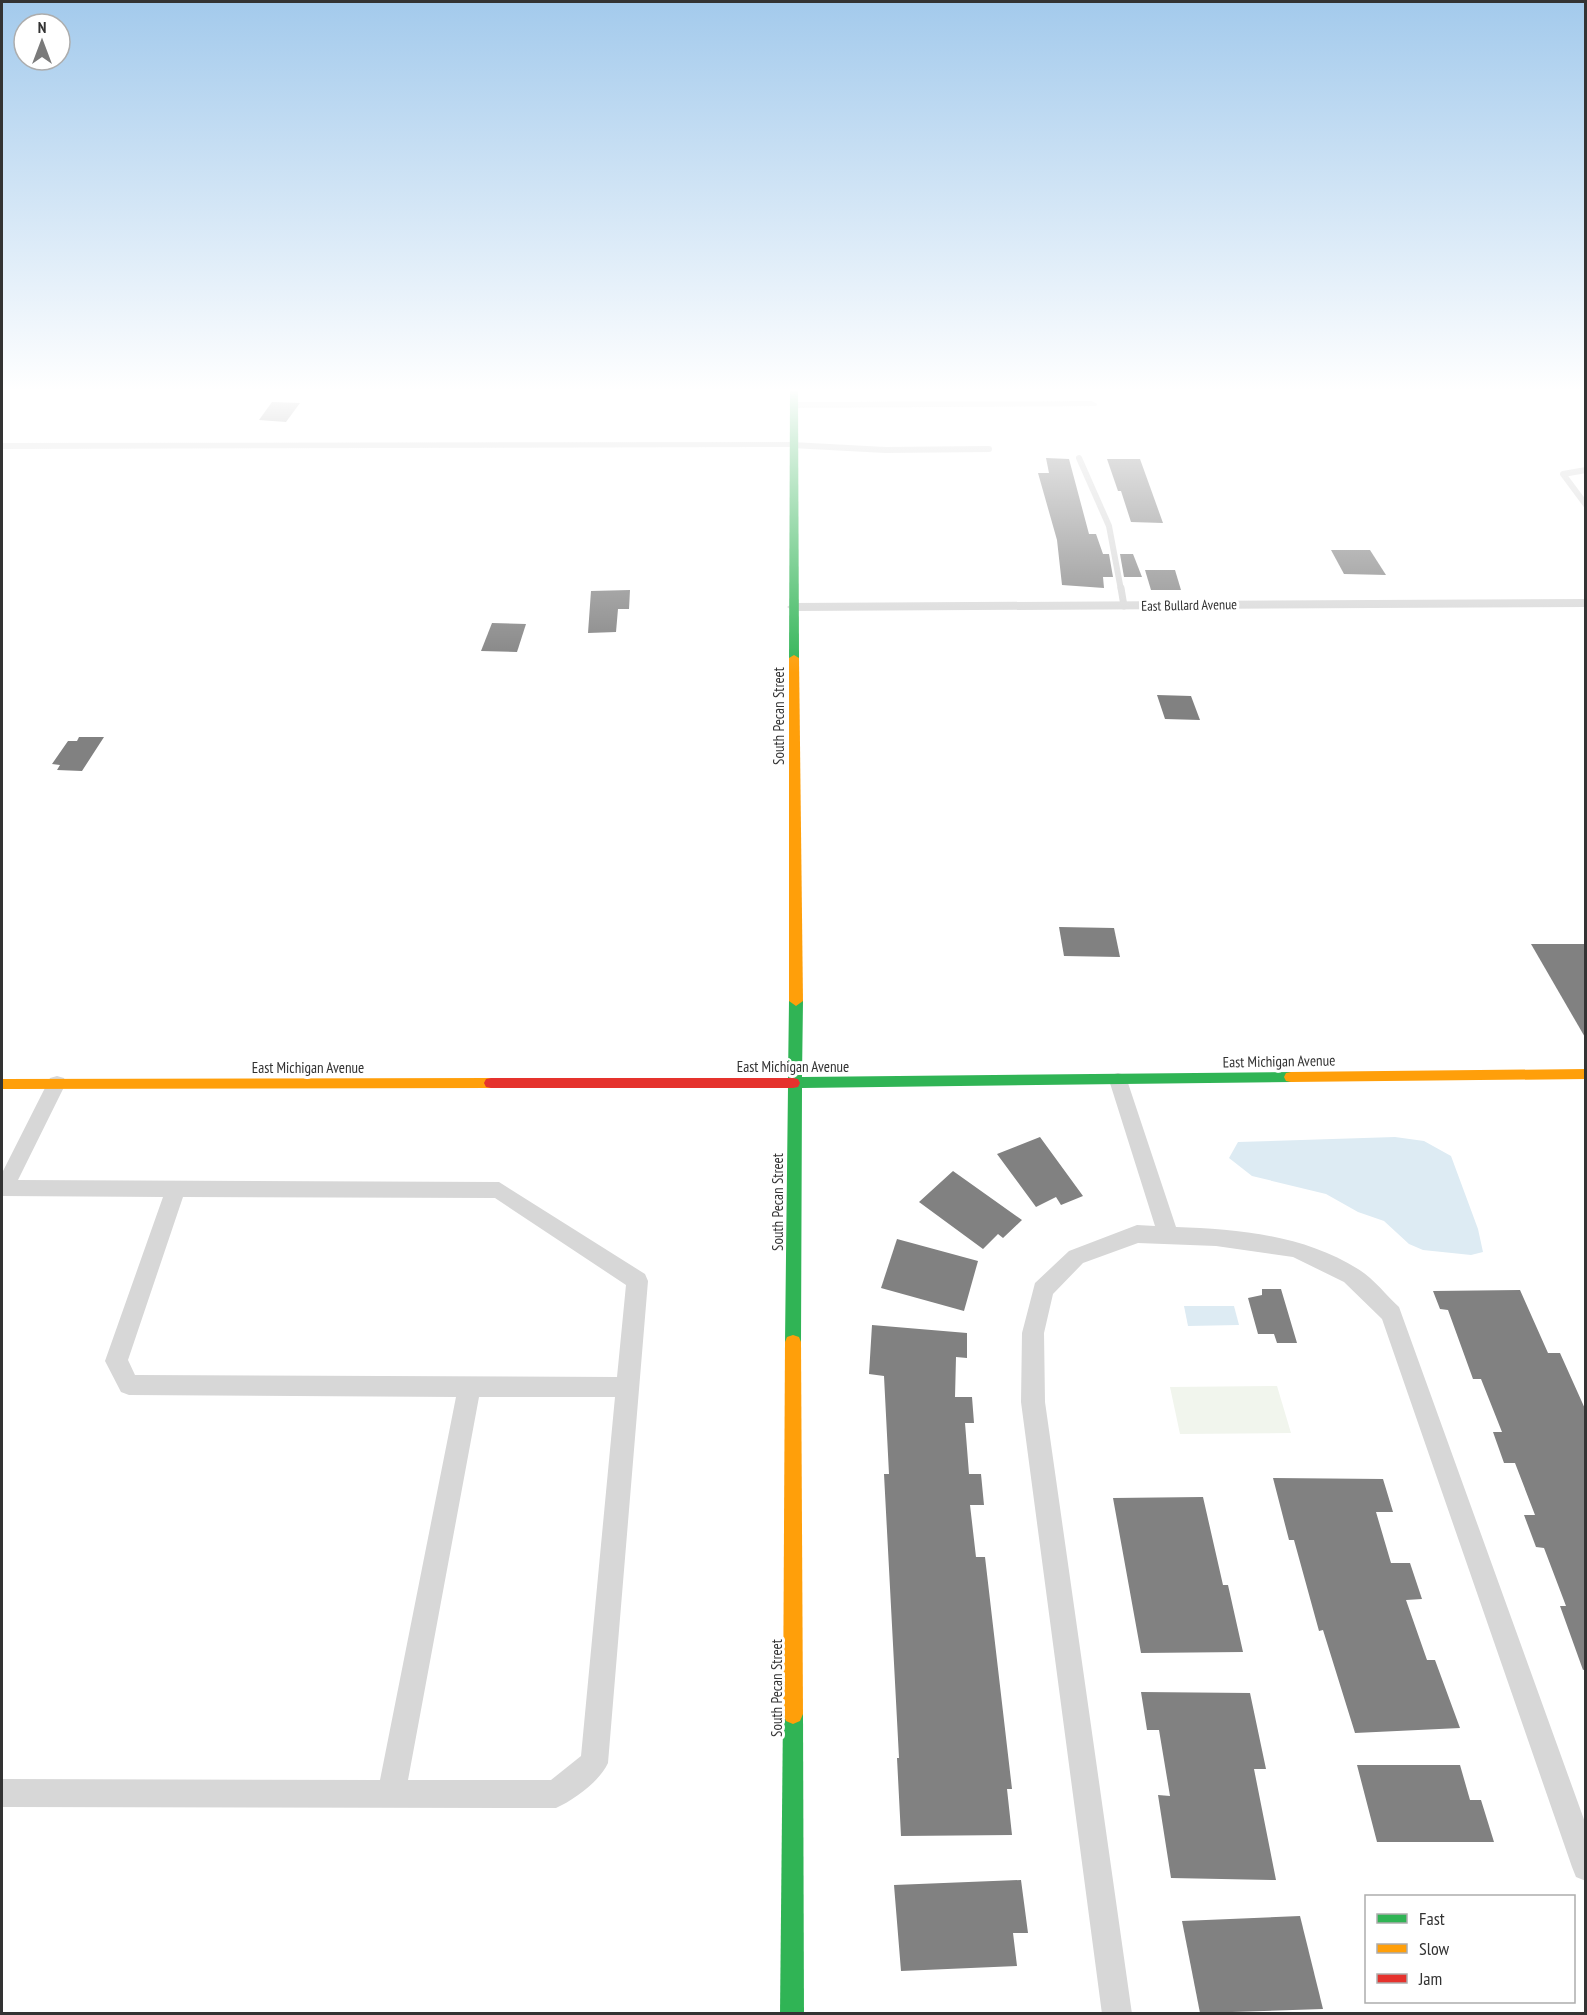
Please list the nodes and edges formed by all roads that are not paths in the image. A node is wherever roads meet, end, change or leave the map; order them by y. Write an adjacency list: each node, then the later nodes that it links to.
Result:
1 (792, 485): 7 (street, South Pecan Street)
2 (1091, 485): 6 (lane)
3 (1571, 485): 4 (lane)
4 (1586, 505)
5 (1586, 603): 6 (street, East Bullard Avenue)
6 (1124, 606): 7 (street, East Bullard Avenue)
7 (793, 607): 11 (street, South Pecan Street)
8 (1586, 1074): 9 (street, East Michigan Avenue)
9 (1118, 1080): 11 (street, East Michigan Avenue); 15 (street)
10 (57, 1083): 11 (street, East Michigan Avenue); 12 (street, East Michigan Avenue); 13 (street)
11 (794, 1083): 21 (street, South Pecan Street)
12 (2, 1084)
13 (3, 1188): 14 (street)
14 (176, 1189): 16 (street); 17 (street)
15 (1168, 1235): 20 (street); 22 (street)
16 (470, 1386): 17 (street); 19 (street)
17 (629, 1387): 19 (street)
18 (2, 1793): 19 (street)
19 (391, 1794)
20 (1586, 1867)
21 (792, 2013)
22 (1117, 2013)

